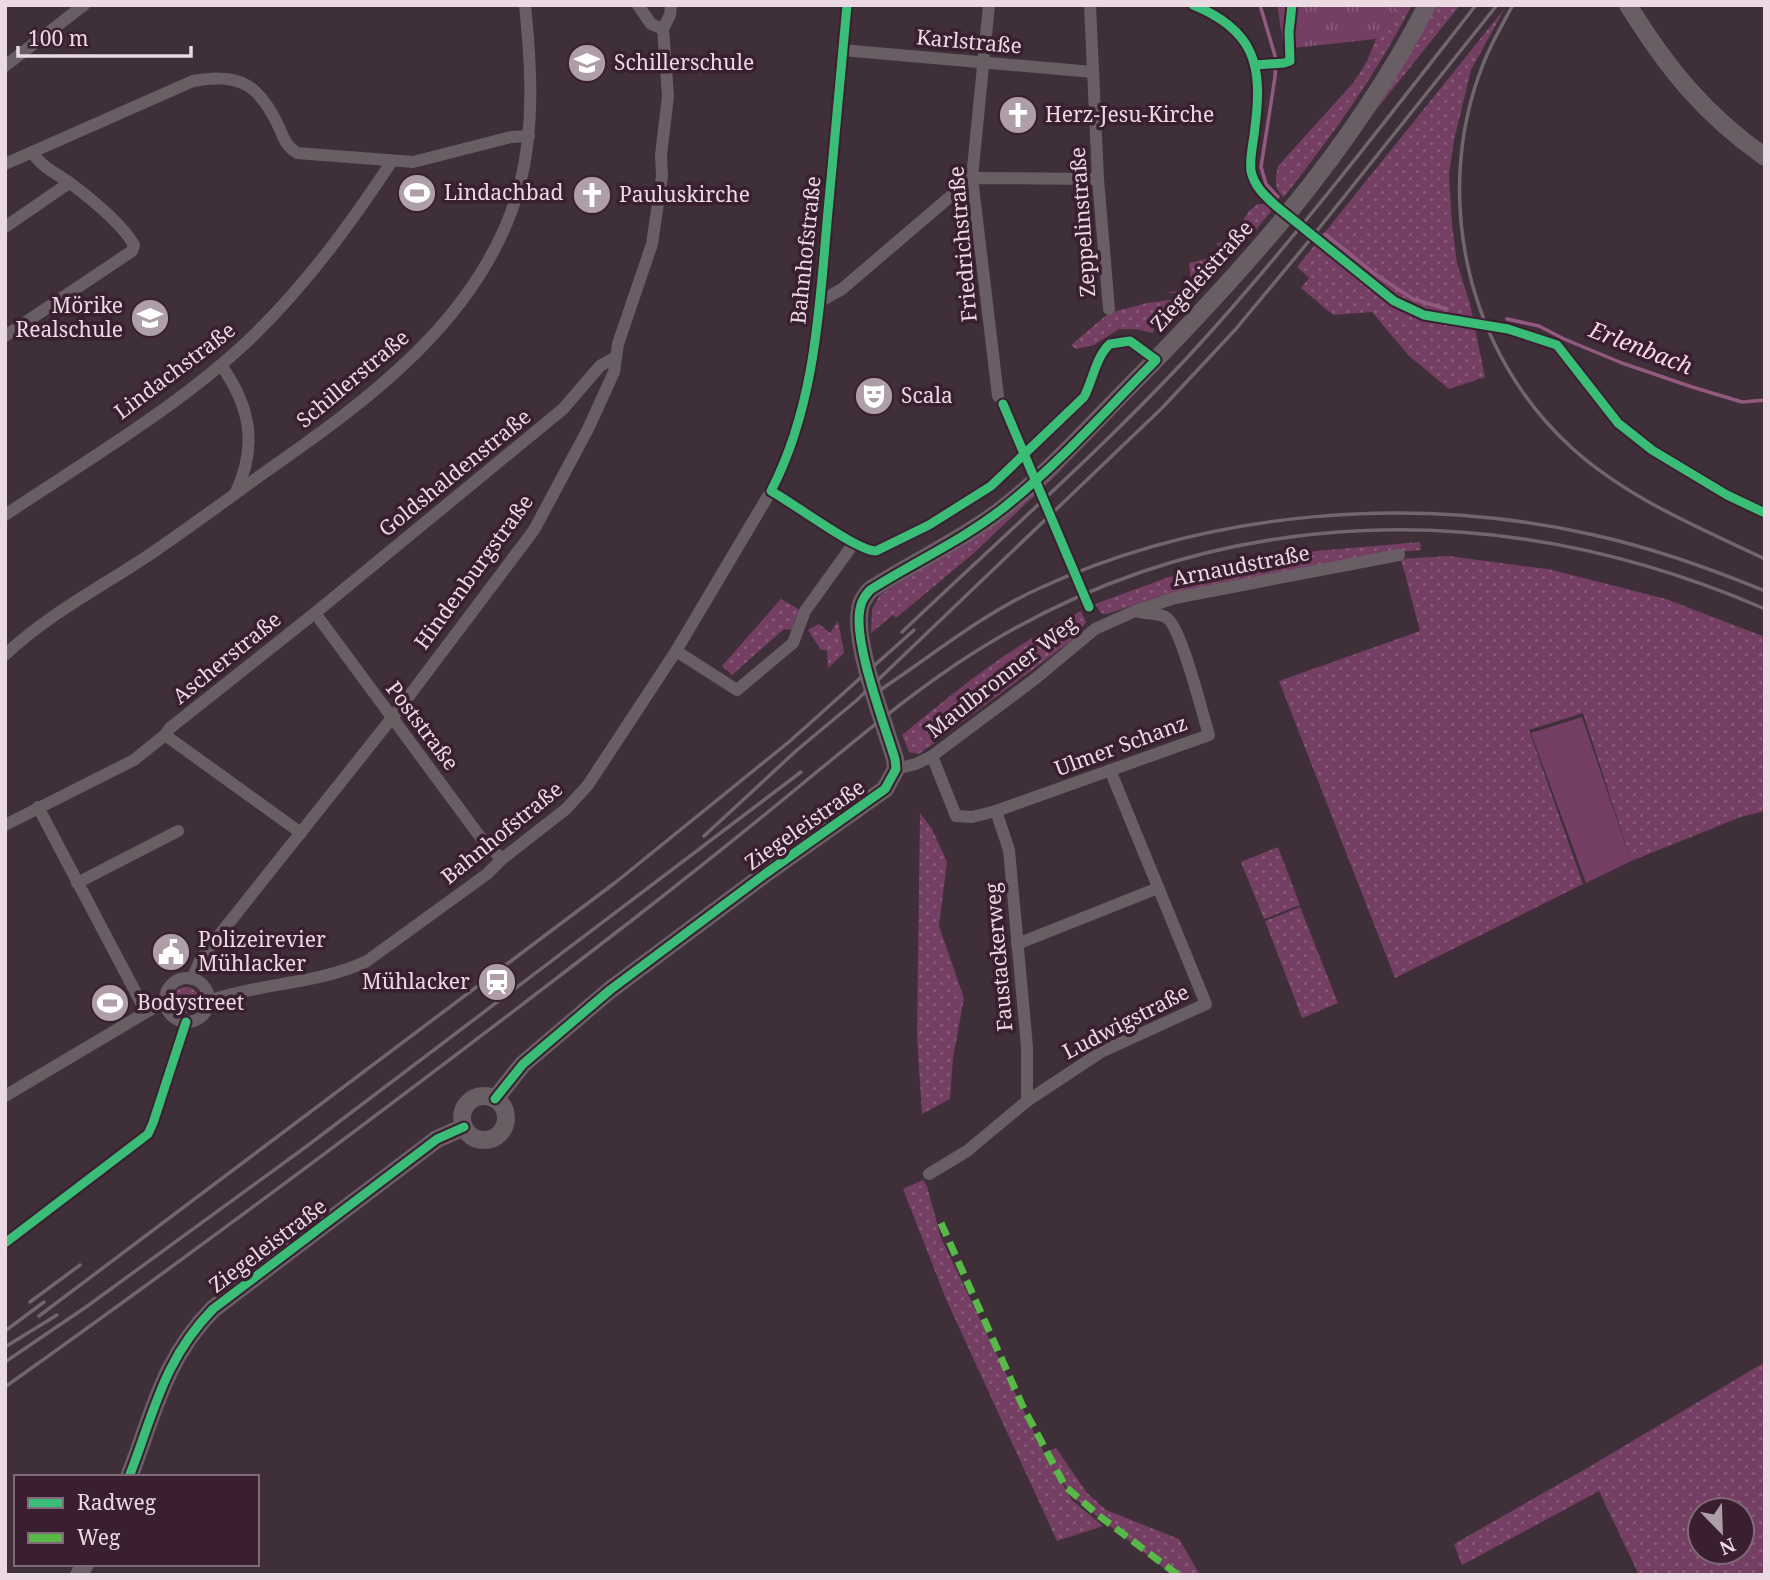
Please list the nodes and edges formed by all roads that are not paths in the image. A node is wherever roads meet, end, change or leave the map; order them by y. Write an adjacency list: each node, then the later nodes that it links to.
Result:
1 (84, 5): 15 (street)
2 (525, 5): 17 (street, Schillerstraße)
3 (638, 5): 12 (street)
4 (671, 5): 12 (street, Hindenburgstraße)
5 (847, 5): 13 (street, Bahnhofstraße)
6 (989, 5): 14 (street, Friedrichstraße)
7 (1090, 5): 16 (street, Zeppelinstraße)
8 (1193, 5): 11 (street)
9 (1427, 5): 34 (street, Ziegeleistraße)
10 (1628, 5): 19 (street)
11 (1206, 8): 25 (street)
12 (663, 29): 33 (street, Hindenburgstraße)
13 (842, 50): 14 (street, Karlstraße); 28 (street, Bahnhofstraße)
14 (982, 62): 16 (street, Karlstraße); 22 (street, Friedrichstraße)
15 (5, 66)
16 (1093, 72): 23 (street, Zeppelinstraße)
17 (529, 136): 20 (street); 38 (street, Schillerstraße)
18 (32, 152): 20 (street); 21 (street); 24 (street)
19 (1765, 158)
20 (392, 162): 35 (street, Lindachstraße)
21 (5, 164)
22 (972, 178): 23 (street); 28 (street); 36 (street, Friedrichstraße)
23 (1098, 178): 29 (street, Zeppelinstraße)
24 (69, 183): 26 (street); 32 (street)
25 (1276, 206)
26 (5, 227)
27 (1320, 240): 30 (street)
28 (821, 301): 37 (street, Bahnhofstraße)
29 (1109, 309)
30 (1463, 322)
31 (1508, 329): 39 (street)
32 (5, 336)
33 (614, 358): 44 (street, Goldshaldenstraße); 48 (street, Hindenburgstraße)
34 (1156, 360): 41 (street); 51 (street, Ziegeleistraße)
35 (221, 365): 38 (street); 40 (street, Lindachstraße)
36 (998, 396)
37 (771, 491): 41 (street); 46 (street, Bahnhofstraße)
38 (235, 494): 47 (street, Schillerstraße)
39 (1765, 513)
40 (5, 515)
41 (854, 543): 46 (street)
42 (1399, 555): 43 (street, Arnaudstraße)
43 (1135, 611): 45 (street, Arnaudstraße); 52 (street, Ulmer Schanz)
44 (314, 613): 48 (street, Poststraße); 49 (street, Ascherstraße)
45 (1095, 629): 50 (street, Maulbronner Weg)
46 (676, 651): 58 (street, Bahnhofstraße)
47 (5, 655)
48 (391, 717): 57 (street, Hindenburgstraße); 58 (street, Poststraße)
49 (165, 735): 53 (street, Ascherstraße); 57 (street)
50 (932, 756): 51 (street); 54 (street, Ulmer Schanz)
51 (896, 769): 68 (street, Ziegeleistraße)
52 (1110, 770): 54 (street, Ulmer Schanz); 60 (street, Ludwigstraße)
53 (38, 807): 55 (street, Ascherstraße); 59 (street)
54 (996, 811): 61 (street, Faustackerweg)
55 (5, 825)
56 (178, 831): 59 (street)
57 (302, 833): 62 (street, Hindenburgstraße)
58 (502, 859): 64 (street, Bahnhofstraße)
59 (77, 883): 65 (street)
60 (1158, 888): 61 (street); 69 (street, Ludwigstraße)
61 (1017, 944): 69 (street, Faustackerweg)
62 (192, 979): 63 (street); 64 (street)
63 (165, 1001): 65 (street); 66 (street)
64 (208, 1001): 66 (street)
65 (146, 1012): 67 (street)
66 (186, 1022): 72 (street)
67 (5, 1097)
68 (495, 1099): 70 (street); 70 (street)
69 (1027, 1101): 71 (street, Ludwigstraße)
70 (464, 1127): 73 (street, Ziegeleistraße)
71 (929, 1174)
72 (5, 1243)
73 (130, 1475)

